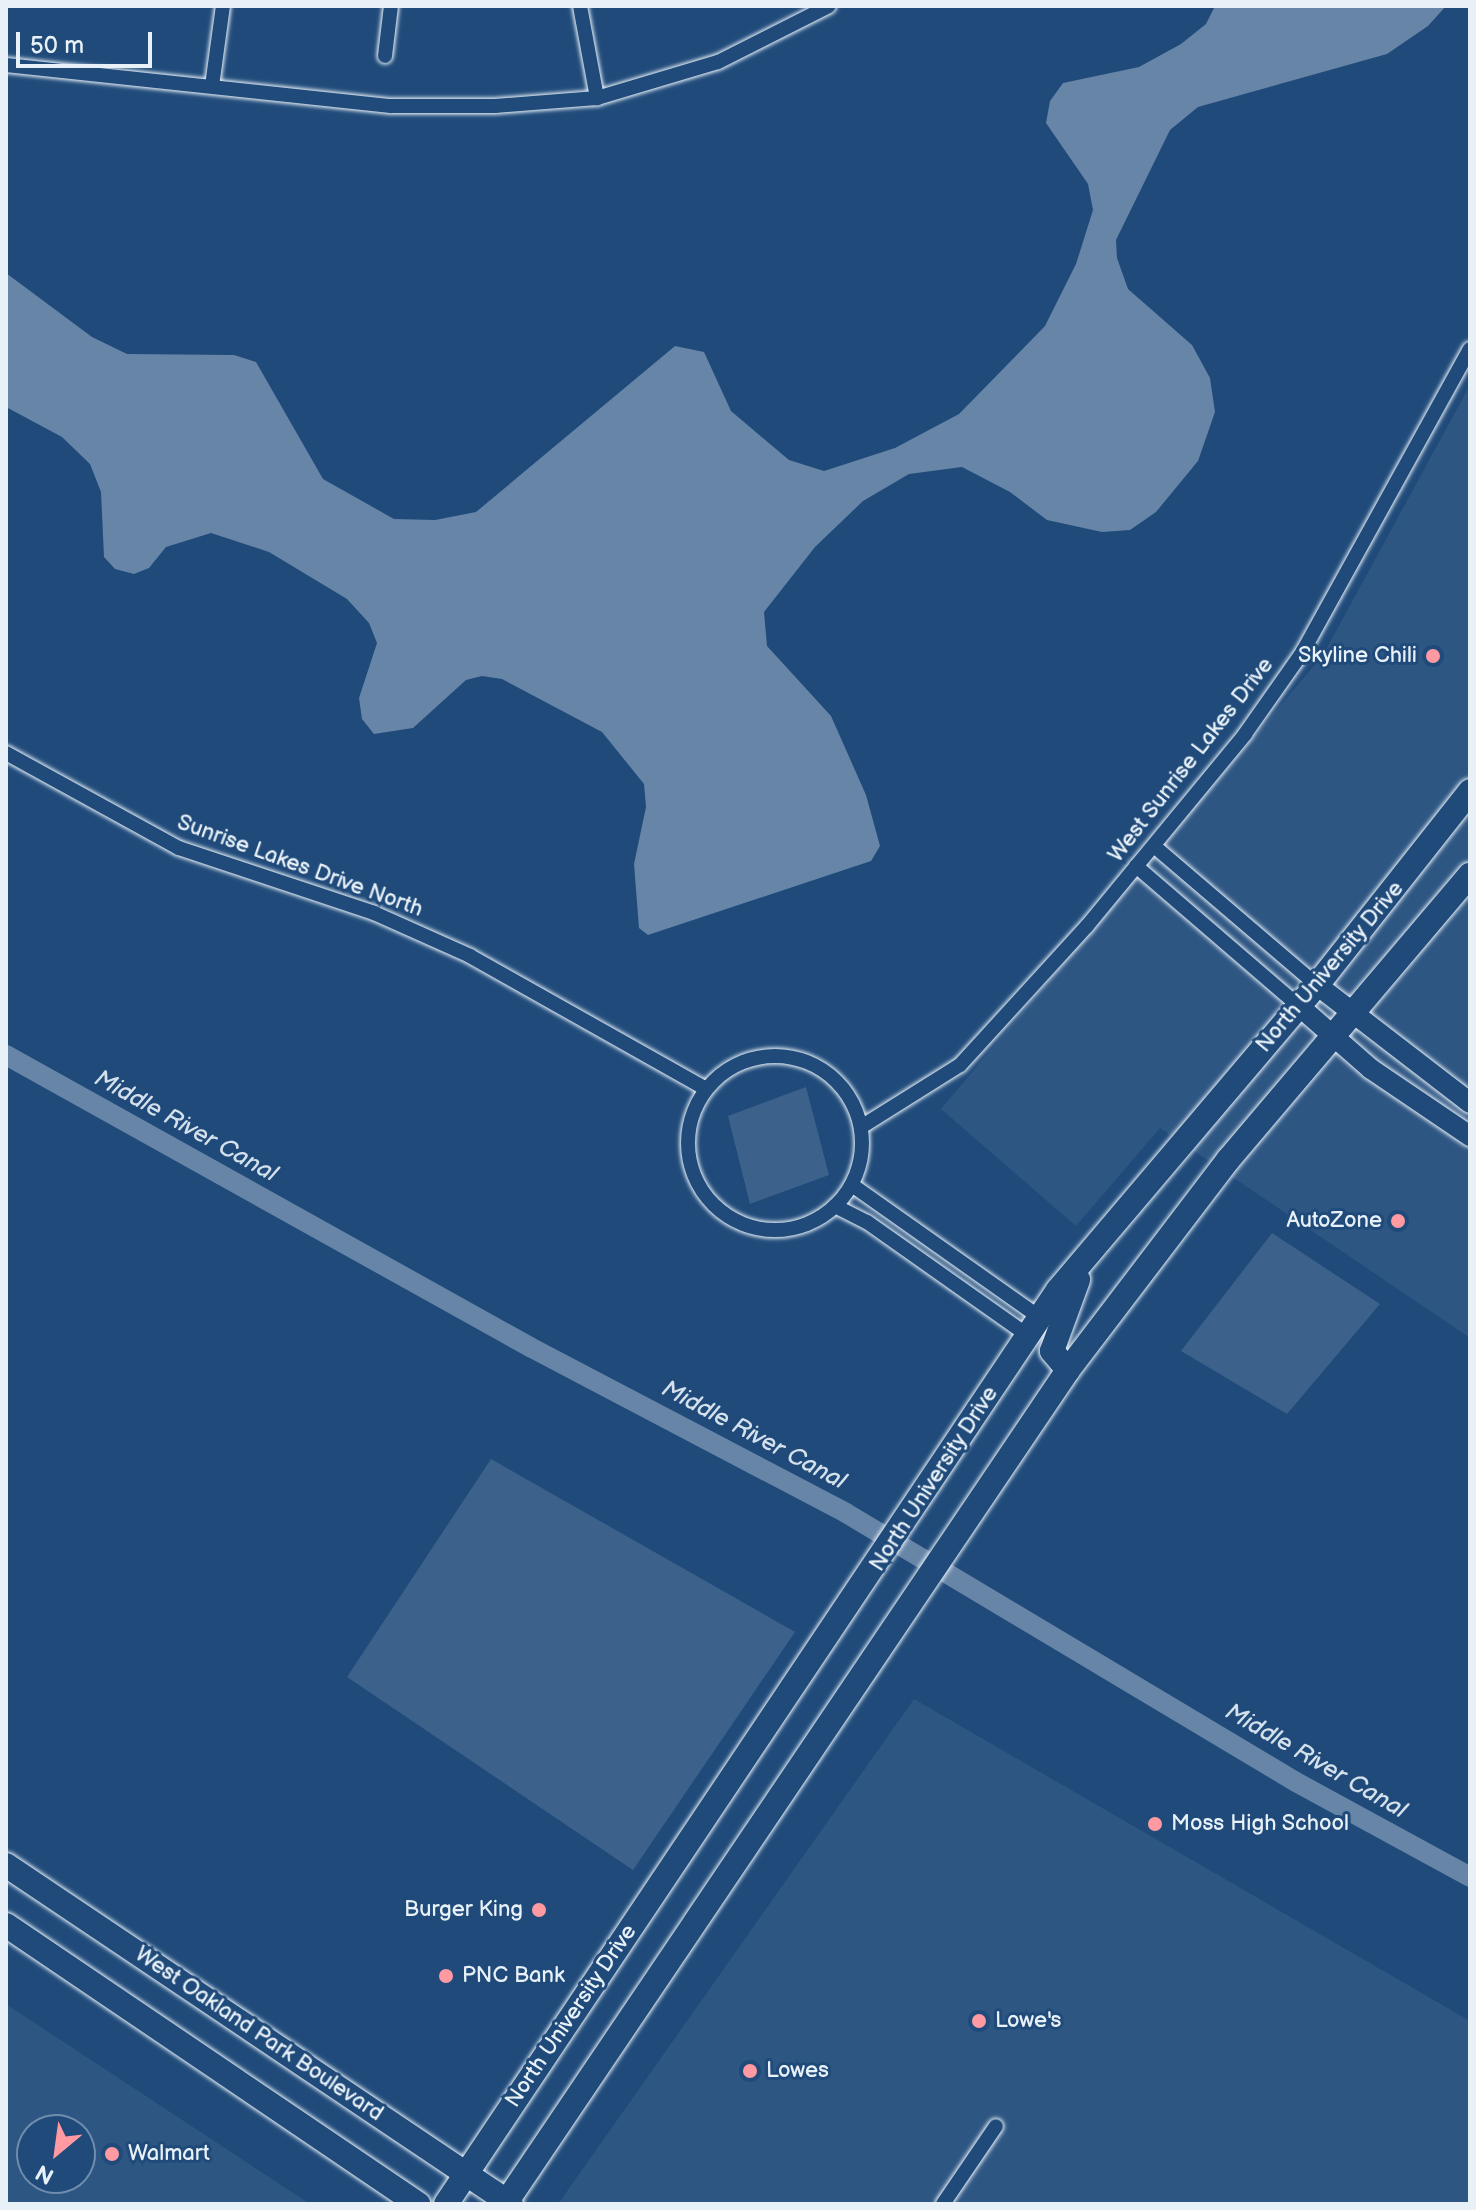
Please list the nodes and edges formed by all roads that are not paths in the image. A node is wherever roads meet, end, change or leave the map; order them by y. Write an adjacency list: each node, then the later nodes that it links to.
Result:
1 (223, 6): 7 (street)
2 (391, 6): 5 (street)
3 (580, 6): 8 (street)
4 (829, 6): 8 (street)
5 (385, 56)
6 (6, 65): 7 (street)
7 (212, 86): 8 (street)
8 (597, 98)
9 (1470, 349): 12 (street, West Sunrise Lakes Drive)
10 (6, 753): 19 (street, Sunrise Lakes Drive North)
11 (1470, 791): 15 (main road, North University Drive)
12 (1154, 846): 13 (street, West Sunrise Lakes Drive); 15 (street)
13 (1136, 866): 16 (street); 21 (street, West Sunrise Lakes Drive)
14 (1470, 875): 17 (main road, North University Drive)
15 (1317, 985): 16 (main road, North University Drive); 17 (street)
16 (1299, 1006): 18 (street); 25 (main road, North University Drive)
17 (1354, 1017): 18 (main road, North University Drive); 20 (street)
18 (1334, 1040): 22 (street); 27 (main road, North University Drive)
19 (706, 1089): 21 (street); 24 (street)
20 (1470, 1103)
21 (861, 1127): 23 (street)
22 (1470, 1136)
23 (852, 1185): 24 (street); 26 (street)
24 (835, 1206): 26 (street)
25 (1090, 1252): 26 (main road, North University Drive); 27 (main road)
26 (1033, 1326): 31 (main road, North University Drive)
27 (1068, 1370): 32 (main road, North University Drive)
28 (6, 1865): 31 (main road, West Oakland Park Boulevard)
29 (6, 1925): 33 (main road)
30 (996, 2126): 35 (street)
31 (466, 2174): 32 (main road, West Oakland Park Boulevard); 34 (main road, North University Drive)
32 (508, 2203)
33 (418, 2204)
34 (446, 2204)
35 (943, 2204)

